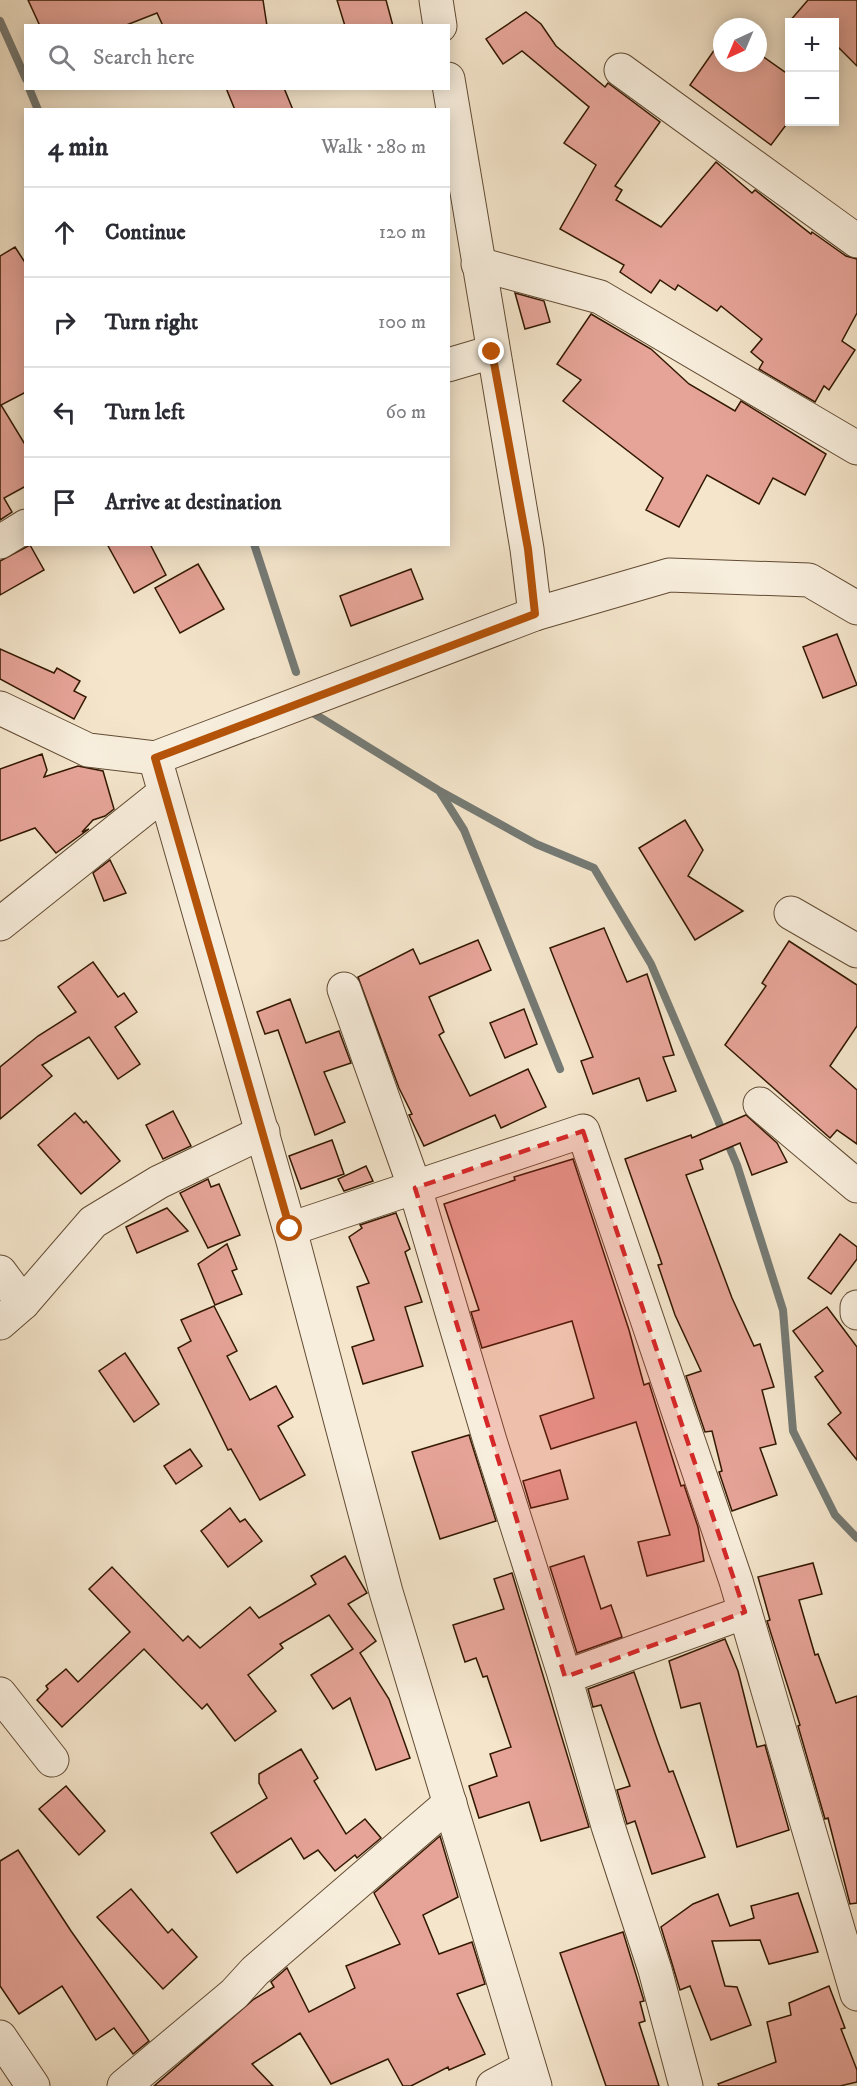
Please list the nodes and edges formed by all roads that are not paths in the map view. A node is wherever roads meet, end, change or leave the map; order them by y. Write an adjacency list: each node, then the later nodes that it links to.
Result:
1 (436, 0): 2 (street)
2 (440, 24)
3 (621, 70): 5 (street)
4 (450, 90): 6 (street)
5 (857, 241)
6 (478, 264): 7 (street); 9 (street)
7 (492, 352): 8 (street); 13 (street)
8 (450, 364)
9 (857, 448)
10 (24, 527): 11 (street)
11 (0, 542)
12 (857, 608): 13 (street)
13 (535, 614): 15 (street)
14 (0, 708): 15 (street)
15 (155, 758): 16 (street)
16 (164, 793): 18 (street); 22 (street)
17 (791, 914): 19 (street)
18 (0, 924)
19 (857, 951)
20 (344, 989): 24 (street)
21 (760, 1104): 23 (street)
22 (263, 1132): 25 (street); 28 (street)
23 (857, 1186)
24 (415, 1188): 25 (street); 30 (street); 31 (street)
25 (290, 1229): 34 (street)
26 (0, 1272): 28 (street)
27 (857, 1307): 29 (street)
28 (11, 1313)
29 (857, 1313)
30 (746, 1612): 31 (street); 35 (street)
31 (565, 1677): 41 (street)
32 (0, 1694): 33 (street)
33 (52, 1760)
34 (450, 1803): 37 (street); 39 (street)
35 (857, 1994)
36 (0, 2037): 38 (street)
37 (532, 2077): 40 (street)
38 (33, 2086)
39 (124, 2086)
40 (493, 2086)
41 (686, 2086)

